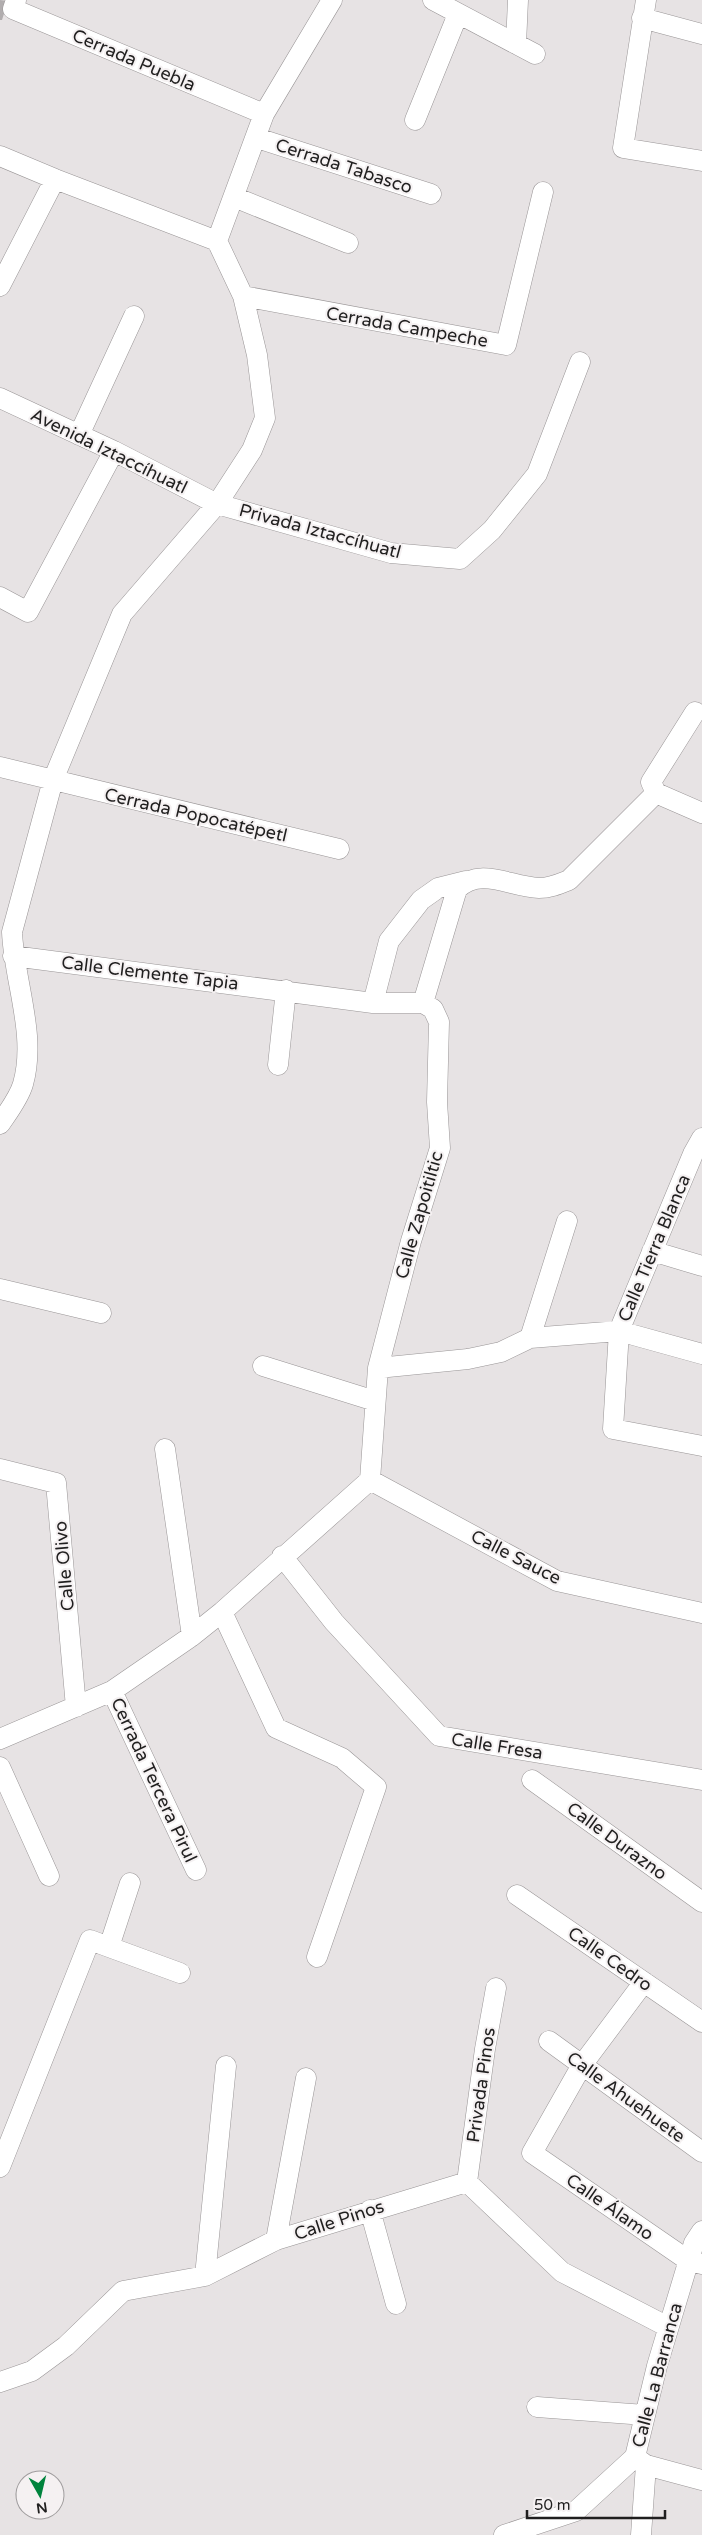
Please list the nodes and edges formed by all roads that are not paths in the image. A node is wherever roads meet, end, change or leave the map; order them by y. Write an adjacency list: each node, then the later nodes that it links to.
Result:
1 (16, 0): 10 (street, Cerrada Puebla)
2 (332, 0): 10 (street)
3 (433, 0): 6 (street)
4 (518, 0): 8 (street)
5 (644, 9): 7 (street); 14 (street)
6 (458, 14): 8 (street); 11 (street)
7 (702, 34)
8 (516, 44): 9 (street)
9 (535, 54)
10 (264, 114): 12 (street)
11 (415, 120)
12 (257, 138): 17 (street, Cerrada Tabasco); 18 (street)
13 (0, 156): 15 (street)
14 (702, 161)
15 (55, 179): 19 (street); 21 (street)
16 (543, 192): 22 (street, Cerrada Campeche)
17 (431, 194)
18 (234, 197): 19 (street); 20 (street)
19 (217, 241): 22 (street)
20 (348, 243)
21 (0, 286)
22 (243, 296): 28 (street)
23 (134, 316): 26 (street)
24 (580, 362): 28 (street, Privada Iztaccíhuatl)
25 (0, 398): 26 (street, Avenida Iztaccíhuatl)
26 (79, 435): 27 (street, Avenida Iztaccíhuatl)
27 (114, 451): 28 (street, Avenida Iztaccíhuatl); 29 (street)
28 (217, 504): 32 (street)
29 (0, 597)
30 (695, 712): 33 (street)
31 (0, 767): 32 (street, Cerrada Popocatépetl)
32 (53, 780): 35 (street, Cerrada Popocatépetl); 37 (street)
33 (656, 793): 34 (street); 36 (street)
34 (702, 813)
35 (339, 849)
36 (466, 881): 40 (street); 41 (street)
37 (6, 930): 38 (street)
38 (13, 956): 39 (street, Calle Clemente Tapia); 43 (street)
39 (286, 990): 40 (street, Calle Clemente Tapia); 42 (street)
40 (373, 1002): 41 (street)
41 (424, 1003): 54 (street, Calle Zapoitiltic)
42 (278, 1065)
43 (0, 1124)
44 (699, 1149): 46 (street, Calle Tierra Blanca)
45 (568, 1221): 51 (street)
46 (652, 1252): 47 (street); 50 (street, Calle Tierra Blanca)
47 (702, 1266)
48 (0, 1289): 49 (street)
49 (101, 1313)
50 (619, 1331): 51 (street, Calle Tierra Blanca); 52 (street); 56 (street, Calle Tierra Blanca)
51 (530, 1338): 54 (street, Calle Tierra Blanca)
52 (702, 1354)
53 (264, 1366): 55 (street)
54 (378, 1368): 55 (street, Calle Zapoitiltic)
55 (375, 1401): 59 (street, Calle Zapoitiltic)
56 (702, 1446)
57 (165, 1449): 63 (street)
58 (0, 1469): 65 (street, Calle Olivo)
59 (370, 1480): 60 (street); 62 (street, Calle Sauce)
60 (282, 1556): 61 (street); 69 (street, Calle Fresa)
61 (222, 1612): 63 (street); 76 (street)
62 (702, 1612)
63 (192, 1636): 64 (street)
64 (112, 1691): 65 (street); 70 (street, Cerrada Tercera Pirul)
65 (76, 1707): 66 (street)
66 (0, 1739)
67 (0, 1767): 71 (street)
68 (532, 1780): 74 (street, Calle Durazno)
69 (702, 1780)
70 (196, 1870)
71 (49, 1876)
72 (130, 1883): 75 (street)
73 (517, 1895): 78 (street, Calle Cedro)
74 (702, 1902)
75 (99, 1944): 77 (street); 86 (street)
76 (317, 1957)
77 (180, 1973)
78 (644, 1982): 80 (street, Calle Cedro); 82 (street)
79 (496, 1988): 87 (street, Privada Pinos)
80 (702, 2022)
81 (549, 2041): 82 (street, Calle Ahuehuete)
82 (582, 2065): 85 (street, Calle Ahuehuete); 91 (street, Calle Álamo)
83 (226, 2066): 92 (street)
84 (306, 2078): 90 (street)
85 (702, 2152)
86 (0, 2167)
87 (467, 2182): 88 (street, Calle Pinos); 94 (street)
88 (370, 2210): 90 (street, Calle Pinos); 93 (street)
89 (702, 2231): 91 (street, Calle La Barranca)
90 (276, 2240): 92 (street, Calle Pinos)
91 (695, 2263): 94 (street, Calle La Barranca)
92 (205, 2276): 95 (street, Calle Pinos)
93 (396, 2304)
94 (668, 2327): 97 (street, Calle La Barranca)
95 (0, 2382)
96 (537, 2407): 97 (street)
97 (645, 2415): 98 (street, Calle La Barranca)
98 (641, 2461): 99 (street); 100 (street, Calle La Barranca); 101 (street)
99 (702, 2480)
100 (504, 2535)
101 (641, 2535)

